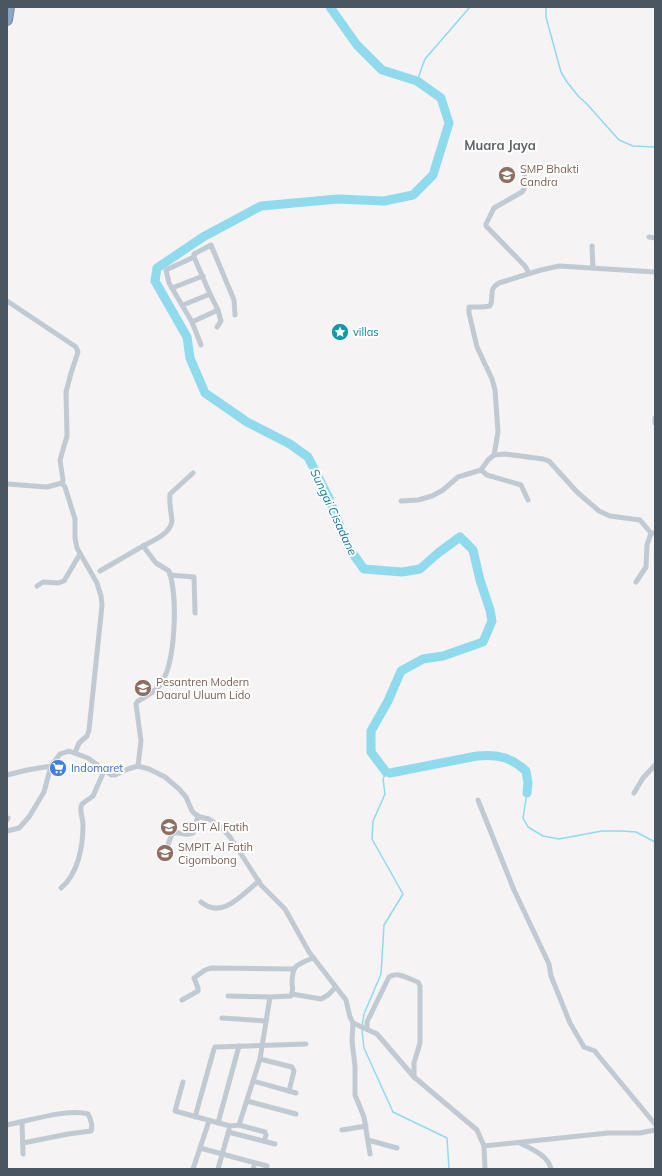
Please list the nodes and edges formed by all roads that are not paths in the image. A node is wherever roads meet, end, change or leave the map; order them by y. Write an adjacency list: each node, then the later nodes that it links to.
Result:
1 (9, 7): 2 (highway)
2 (7, 20)
3 (525, 166): 8 (street)
4 (592, 246): 6 (street)
5 (194, 257): 9 (street); 10 (street); 15 (street)
6 (593, 268): 7 (street); 8 (street)
7 (655, 272)
8 (529, 273): 21 (street)
9 (203, 276): 10 (street); 11 (street)
10 (172, 288): 13 (street)
11 (210, 294): 13 (street); 14 (street)
12 (7, 301): 24 (street)
13 (183, 305): 16 (street)
14 (218, 310): 16 (street); 17 (street)
15 (235, 315)
16 (192, 322): 18 (street)
17 (217, 327)
18 (200, 345)
19 (655, 418): 20 (street)
20 (655, 423)
21 (494, 455): 22 (street); 28 (street)
22 (482, 470): 26 (street); 27 (street)
23 (193, 473): 29 (street)
24 (62, 483): 25 (street); 30 (street)
25 (7, 484)
26 (528, 500)
27 (401, 501)
28 (653, 533): 33 (street)
29 (143, 546): 31 (street); 32 (street)
30 (80, 554): 34 (street); 36 (street)
31 (100, 571)
32 (170, 575): 35 (street); 39 (street)
33 (636, 582)
34 (37, 586)
35 (195, 614)
36 (75, 753): 38 (street); 40 (street)
37 (655, 765): 42 (street)
38 (51, 766): 41 (street); 45 (street)
39 (138, 766): 40 (street); 44 (street)
40 (104, 772): 48 (street)
41 (7, 775)
42 (634, 793)
43 (478, 800): 76 (street)
44 (198, 816): 46 (street); 47 (street)
45 (7, 831)
46 (164, 855)
47 (258, 881): 49 (street); 50 (street)
48 (60, 888)
49 (201, 902)
50 (313, 958): 51 (street); 52 (street)
51 (293, 969): 53 (street); 56 (street)
52 (335, 988): 53 (street); 59 (street)
53 (292, 994): 55 (street)
54 (228, 996): 55 (street)
55 (270, 997): 58 (street)
56 (182, 1000)
57 (222, 1018): 58 (street)
58 (266, 1021): 63 (street)
59 (355, 1024): 60 (street); 79 (street)
60 (367, 1029): 65 (street); 65 (street)
61 (306, 1044): 63 (street)
62 (239, 1046): 63 (street); 72 (street); 75 (street)
63 (263, 1046): 64 (street)
64 (260, 1059): 67 (street); 68 (street)
65 (414, 1077): 88 (street)
66 (183, 1082): 72 (street)
67 (253, 1082): 68 (street); 70 (street)
68 (288, 1091): 69 (street)
69 (296, 1093)
70 (247, 1101): 71 (street); 78 (street)
71 (296, 1114)
72 (194, 1117): 73 (street)
73 (209, 1121): 75 (street); 89 (street)
74 (22, 1122): 77 (street); 86 (street); 86 (street)
75 (218, 1123): 80 (street)
76 (655, 1124)
77 (7, 1125)
78 (239, 1125): 80 (street); 84 (street)
79 (366, 1126): 81 (street); 83 (street)
80 (229, 1129): 84 (street); 92 (street)
81 (342, 1130)
82 (655, 1130): 85 (street)
83 (368, 1140): 90 (street); 93 (street)
84 (264, 1141): 87 (street)
85 (519, 1142): 88 (street); 100 (street)
86 (23, 1144): 91 (street)
87 (276, 1144)
88 (484, 1146): 99 (street)
89 (200, 1148): 92 (street); 96 (street)
90 (397, 1148)
91 (23, 1154)
92 (222, 1154): 94 (street); 97 (street)
93 (370, 1154)
94 (255, 1163): 95 (street); 98 (street)
95 (267, 1166)
96 (193, 1169)
97 (218, 1169)
98 (253, 1169)
99 (485, 1169)
100 (551, 1169)

